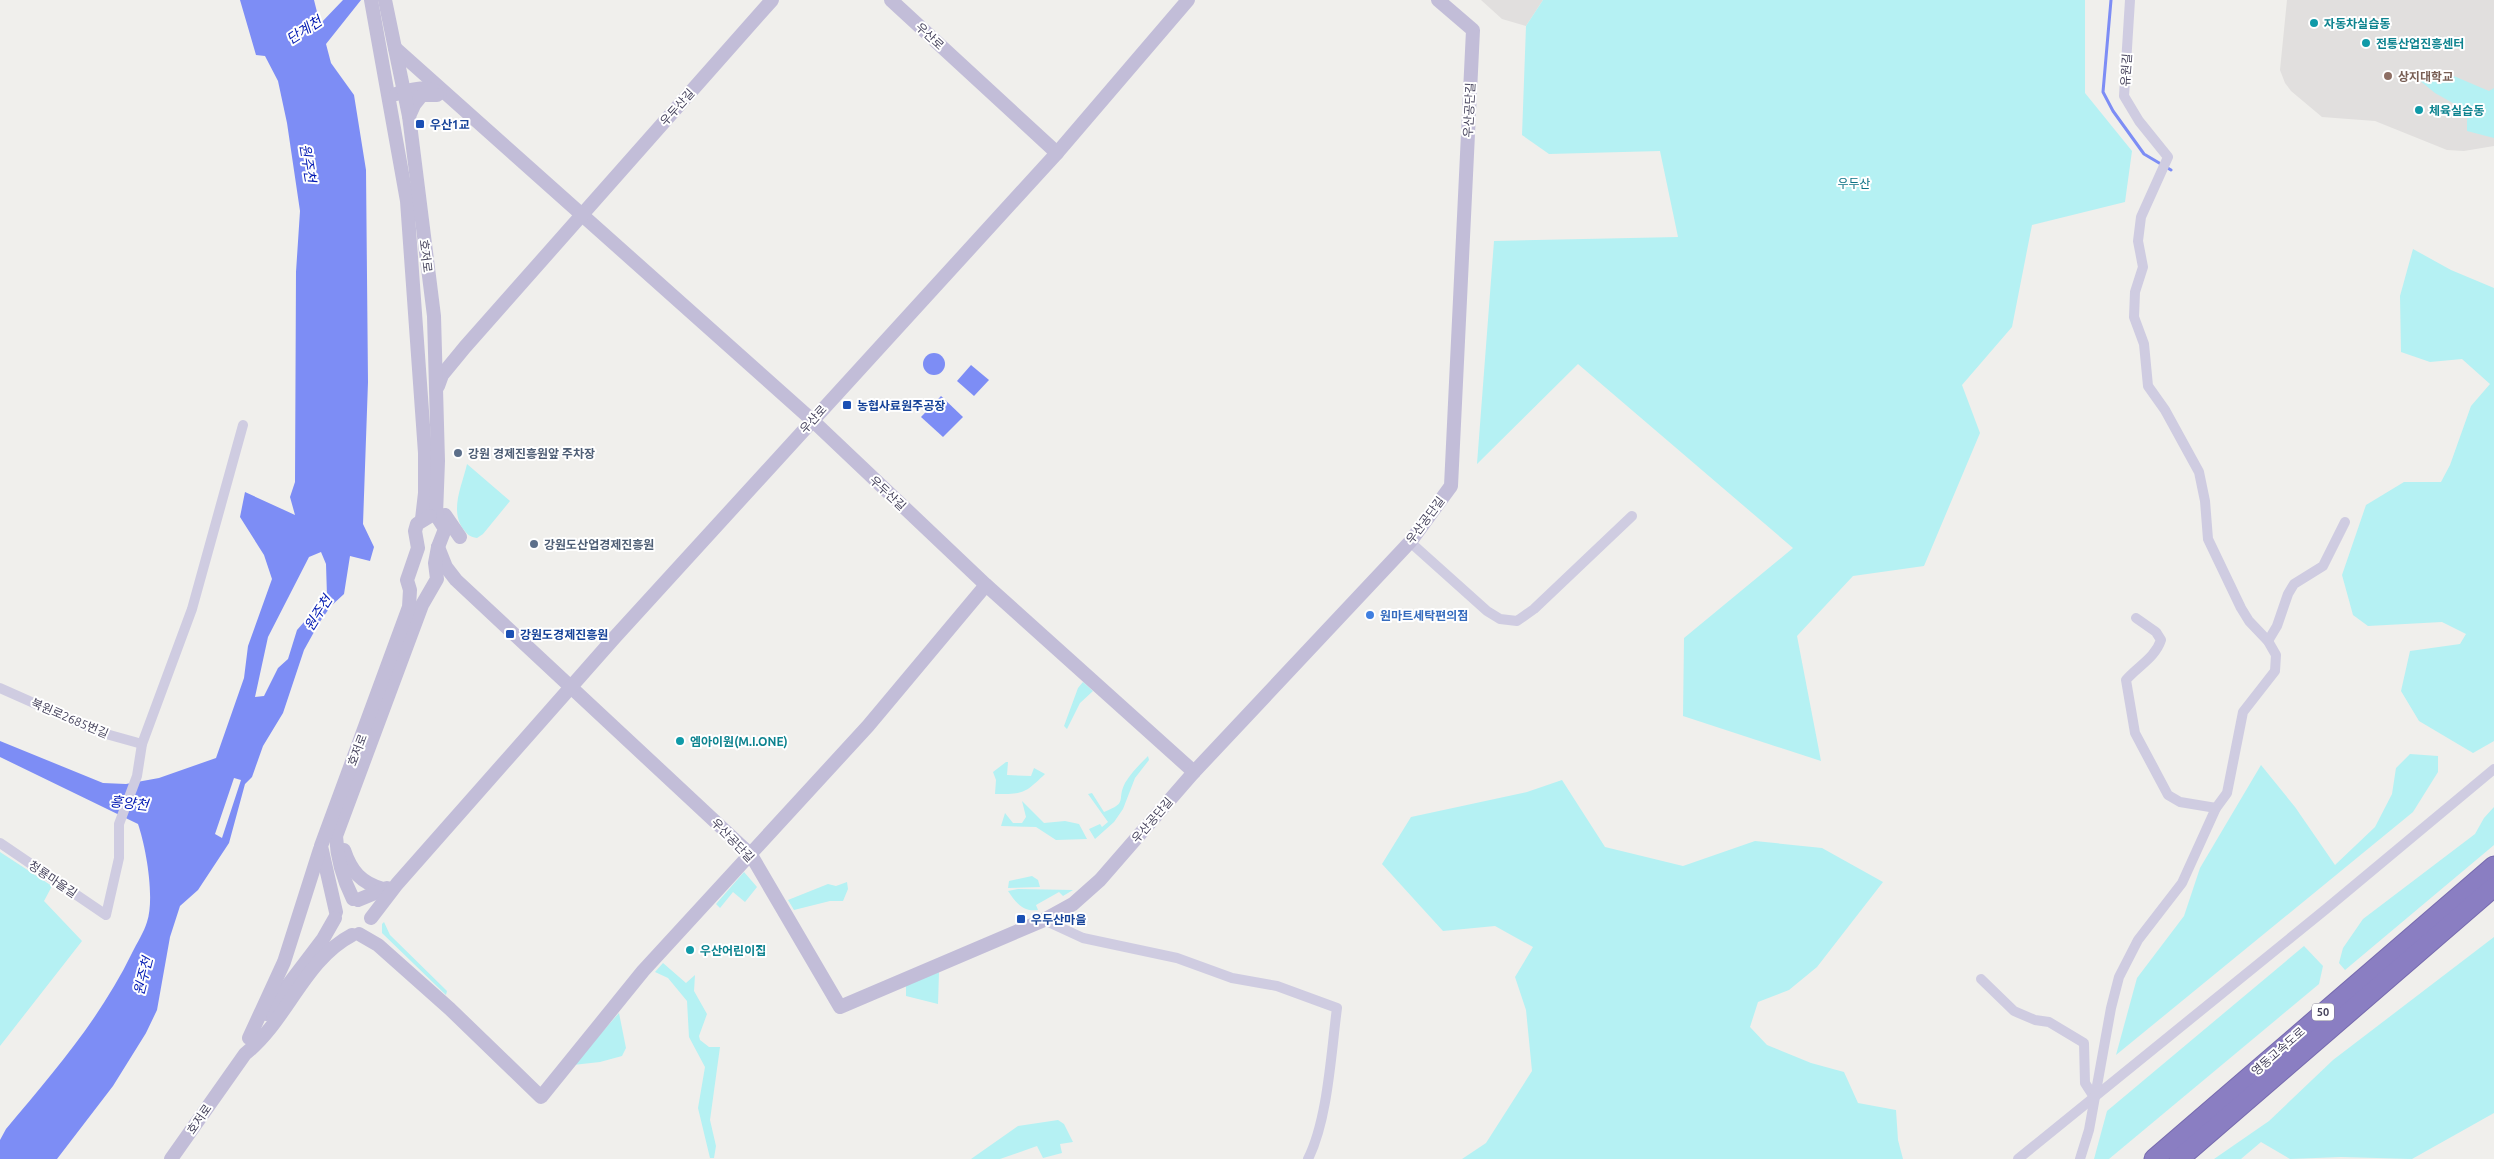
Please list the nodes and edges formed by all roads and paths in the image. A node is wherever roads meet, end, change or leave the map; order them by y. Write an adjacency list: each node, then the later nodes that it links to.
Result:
1 (371, 0): 12 (street, 호저로)
2 (385, 0): 9 (street, 호저로)
3 (395, 0): 9 (street)
4 (772, 0): 16 (street, 우두산길)
5 (891, 0): 15 (street, 우산로)
6 (1188, 0): 15 (street, 우산로)
7 (1438, 0): 29 (street, 우산공단길)
8 (2130, 0): 37 (street, 유원길)
9 (390, 23): 10 (street, 호저로)
10 (395, 48): 11 (street, 호저로); 13 (street, 우두산길)
11 (404, 92): 12 (street); 13 (street); 14 (street, 호저로)
12 (389, 96): 19 (street, 호저로)
13 (450, 97): 14 (street); 16 (street, 우두산길)
14 (409, 116): 17 (street, 호저로)
15 (1057, 152): 22 (street, 우산로)
16 (582, 214): 18 (street, 우두산길); 22 (street, 우두산길)
17 (435, 336): 18 (street); 20 (street, 호저로)
18 (464, 347): 21 (street, 우두산길)
19 (419, 360): 20 (street); 26 (street, 호저로)
20 (436, 361): 21 (street, 호저로)
21 (437, 388): 24 (street, 호저로)
22 (812, 420): 33 (street, 우두산길); 38 (street, 우산로)
23 (243, 424): 40 (street)
24 (436, 496): 27 (street, 호저로); 27 (street)
25 (1632, 516): 29 (street)
26 (422, 519): 27 (street); 34 (street, 호저로)
27 (440, 521): 30 (street, 호저로)
28 (2345, 522): 37 (street)
29 (1410, 542): 42 (street, 우산공단길)
30 (438, 547): 31 (street, 호저로); 32 (street, 우산공단길)
31 (437, 579): 32 (street); 35 (street, 호저로)
32 (456, 580): 38 (street, 우산공단길)
33 (986, 585): 42 (street, 우두산길); 47 (street)
34 (410, 590): 35 (street); 46 (street, 호저로)
35 (426, 596): 43 (street, 호저로)
36 (2136, 618): 44 (street)
37 (2268, 640): 44 (street)
38 (570, 686): 47 (street, 우산공단길); 49 (street, 우산로)
39 (0, 688): 40 (street, 북원로2685번길)
40 (142, 744): 45 (street, 청룡마을길)
41 (2494, 769): 59 (street)
42 (1194, 772): 54 (street, 우산공단길)
43 (349, 801): 51 (street); 52 (street)
44 (2216, 808): 59 (street)
45 (0, 843)
46 (321, 846): 53 (street); 57 (street, 호저로)
47 (751, 855): 54 (street, 우산공단길); 55 (street)
48 (2494, 866): 64 (highway, 영동고속도로 / 50)
49 (397, 884): 51 (street); 55 (street, 우산로)
50 (2494, 887): 65 (highway, 영동고속도로 / 50)
51 (383, 889): 52 (street)
52 (356, 900): 53 (street); 55 (street)
53 (336, 915): 55 (street); 57 (street)
54 (1044, 920): 61 (street)
55 (363, 928): 58 (street, 우산로)
56 (1980, 979): 59 (street)
57 (249, 1038): 58 (street)
58 (245, 1054): 60 (street, 호저로)
59 (2094, 1097): 62 (street); 63 (street)
60 (170, 1159)
61 (1308, 1159)
62 (2018, 1159)
63 (2080, 1159)
64 (2154, 1159)
65 (2179, 1159)

